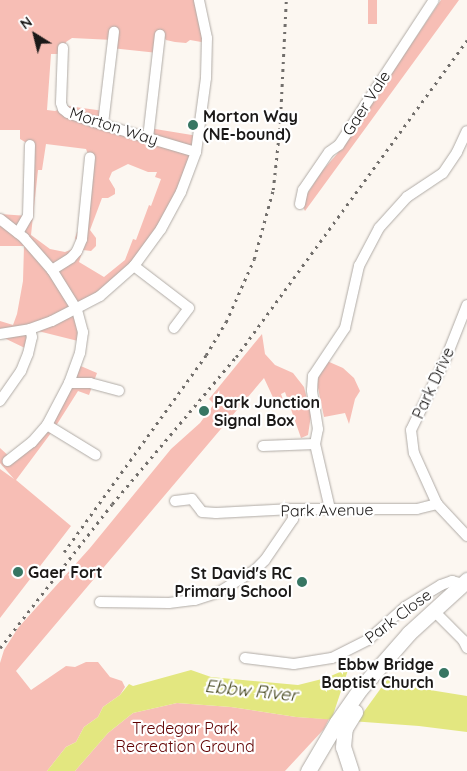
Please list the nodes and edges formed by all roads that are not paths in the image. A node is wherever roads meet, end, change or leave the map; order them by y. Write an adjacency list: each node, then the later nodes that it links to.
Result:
1 (199, 0): 10 (street)
2 (434, 0): 12 (street, Gaer Vale)
3 (114, 32): 6 (street)
4 (160, 35): 8 (street)
5 (63, 48): 6 (street, Morton Way)
6 (102, 124): 8 (street, Morton Way)
7 (467, 131): 26 (street)
8 (148, 138): 10 (street, Morton Way)
9 (30, 145): 14 (street)
10 (196, 152): 15 (street)
11 (90, 157): 16 (street)
12 (300, 204)
13 (0, 219): 14 (street)
14 (18, 233): 16 (street)
15 (134, 266): 18 (street); 19 (street)
16 (52, 270): 18 (street)
17 (467, 305): 31 (street, Park Drive)
18 (77, 310): 20 (street); 22 (street)
19 (174, 328)
20 (30, 329): 21 (street); 24 (street)
21 (0, 334)
22 (69, 383): 23 (street); 25 (street)
23 (119, 391)
24 (0, 400)
25 (47, 424): 28 (street); 29 (street)
26 (315, 444): 27 (street); 33 (street)
27 (262, 446)
28 (96, 455)
29 (8, 462)
30 (175, 500): 32 (street, Park Avenue)
31 (437, 504): 33 (street, Park Avenue); 34 (street, Park Drive)
32 (293, 509): 33 (street, Park Avenue); 36 (street)
33 (330, 509)
34 (467, 536)
35 (465, 582): 37 (main road); 39 (street, Park Close)
36 (100, 602)
37 (433, 610): 38 (street); 40 (main road)
38 (466, 642)
39 (245, 658)
40 (342, 723): 41 (main road); 42 (main road)
41 (308, 771)
42 (351, 771)

